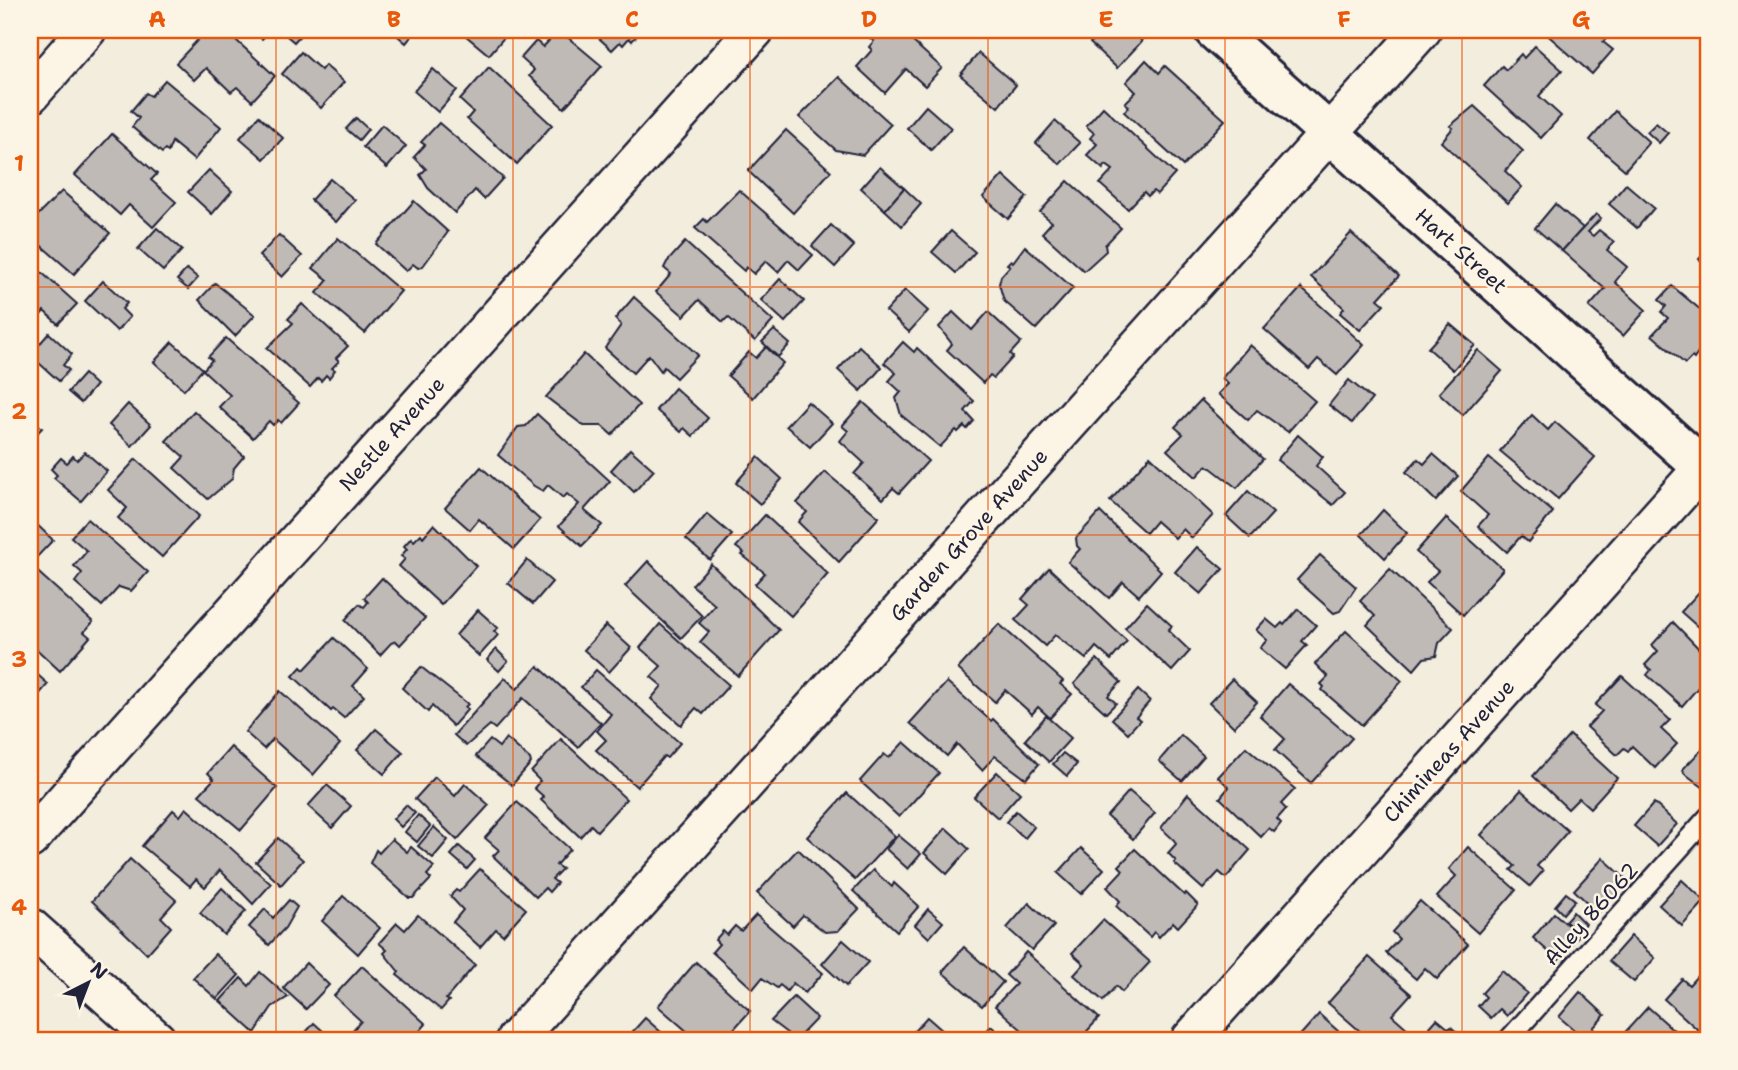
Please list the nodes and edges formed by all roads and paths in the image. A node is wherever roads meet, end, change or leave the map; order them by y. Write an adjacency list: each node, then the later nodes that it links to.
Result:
1 (87, 30): 5 (street)
2 (755, 30): 9 (street, Nestle Avenue)
3 (1214, 30): 6 (street, Hart Street)
4 (1422, 30): 6 (street, Garden Grove Avenue)
5 (32, 87)
6 (1329, 133): 7 (street, Hart Street); 12 (street, Garden Grove Avenue)
7 (1707, 467): 13 (street, Chimineas Avenue)
8 (1708, 817): 14 (lane, Alley 86062)
9 (30, 839)
10 (30, 927): 11 (street)
11 (157, 1040)
12 (515, 1040)
13 (1189, 1040)
14 (1508, 1040)

